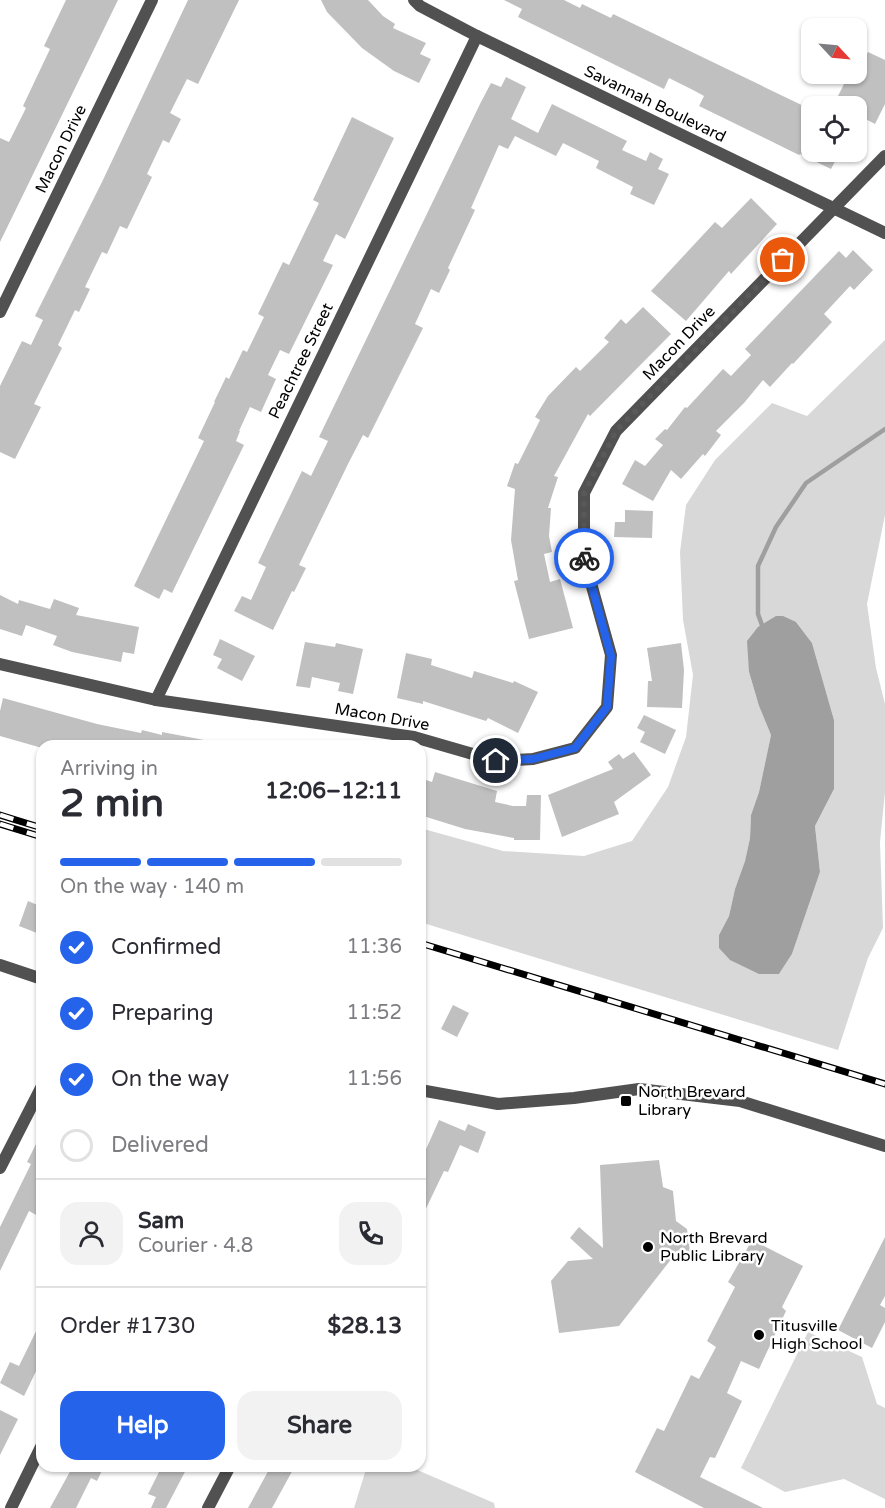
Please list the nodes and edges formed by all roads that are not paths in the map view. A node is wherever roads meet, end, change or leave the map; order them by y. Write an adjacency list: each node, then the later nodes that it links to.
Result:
1 (152, 0): 7 (street, Macon Drive)
2 (414, 0): 3 (street, Savannah Boulevard)
3 (477, 36): 5 (street, Savannah Boulevard); 9 (street, Peachtree Street)
4 (885, 156): 5 (street, Macon Drive)
5 (833, 208): 6 (street, Savannah Boulevard); 11 (street, Macon Drive)
6 (885, 233)
7 (0, 312)
8 (0, 664): 9 (street, Macon Drive)
9 (156, 700): 10 (street, Macon Drive)
10 (424, 740)
11 (426, 741)
12 (0, 965): 13 (street)
13 (36, 978)
14 (426, 1091): 16 (street)
15 (36, 1098): 17 (street)
16 (885, 1146)
17 (0, 1168)
18 (36, 1457): 20 (street)
19 (227, 1472): 21 (street)
20 (11, 1508)
21 (208, 1508)

